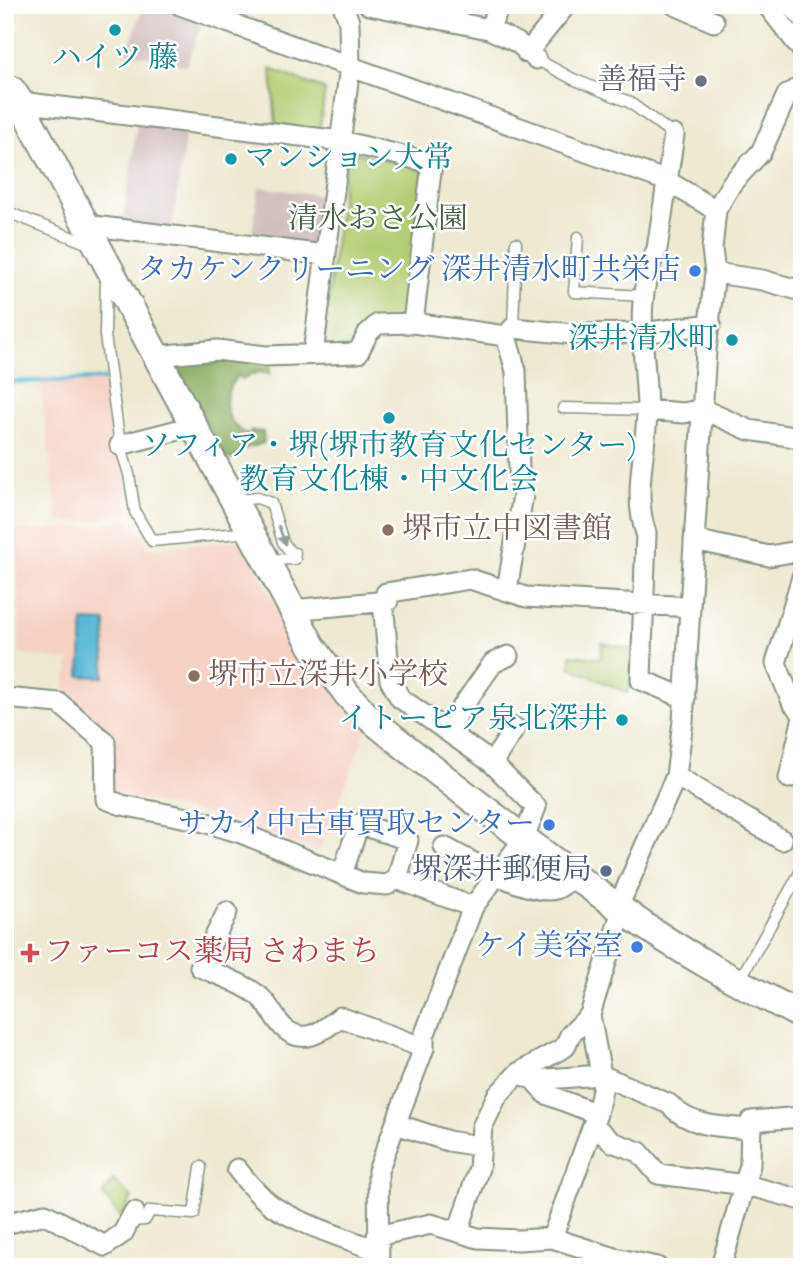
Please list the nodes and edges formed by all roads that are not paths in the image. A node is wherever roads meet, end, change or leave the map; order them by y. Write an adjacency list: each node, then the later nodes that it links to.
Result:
1 (180, 5): 15 (street)
2 (344, 5): 15 (street)
3 (369, 5): 9 (street)
4 (500, 5): 12 (street)
5 (566, 5): 14 (street)
6 (676, 5): 11 (street)
7 (767, 5): 13 (street)
8 (792, 5): 10 (street)
9 (435, 11): 12 (street)
10 (802, 17)
11 (714, 22)
12 (489, 29): 14 (street)
13 (802, 50)
14 (531, 56): 18 (lane)
15 (350, 66): 19 (street); 20 (street)
16 (802, 86): 21 (street)
17 (13, 94): 19 (street); 23 (street)
18 (674, 135): 20 (street)
19 (341, 141): 26 (street); 31 (street)
20 (667, 181): 21 (street); 30 (street)
21 (716, 210): 28 (street)
22 (5, 211): 23 (lane)
23 (92, 237): 26 (street); 27 (street)
24 (578, 237): 30 (lane)
25 (516, 243): 33 (lane)
26 (325, 255): 35 (street)
27 (112, 273): 36 (street); 42 (lane)
28 (715, 273): 29 (street); 32 (street)
29 (802, 291)
30 (643, 296): 34 (street)
31 (413, 323): 33 (street); 35 (street)
32 (710, 324): 34 (street); 38 (street)
33 (509, 332): 34 (street); 49 (street)
34 (642, 333): 39 (street)
35 (313, 355): 36 (street)
36 (157, 356): 40 (street)
37 (563, 408): 39 (lane)
38 (702, 409): 39 (street); 41 (street); 45 (street)
39 (647, 410): 51 (street)
40 (194, 426): 42 (street); 43 (street)
41 (802, 440)
42 (120, 445): 44 (lane)
43 (234, 501): 44 (street); 47 (lane, one-way to 47)
44 (250, 532): 47 (street)
45 (694, 540): 46 (street); 52 (street)
46 (800, 553)
47 (265, 560): 53 (street)
48 (802, 577): 57 (street)
49 (507, 590): 50 (street); 51 (street)
50 (383, 601): 53 (street); 60 (street)
51 (643, 604): 52 (street); 56 (street)
52 (690, 607): 56 (street)
53 (292, 610): 64 (street)
54 (508, 656): 60 (street)
55 (5, 698): 68 (street)
56 (685, 698): 62 (street)
57 (802, 713)
58 (802, 721): 63 (street)
59 (515, 728): 61 (street)
60 (451, 733): 61 (street)
61 (492, 763): 64 (street)
62 (676, 776): 65 (street); 73 (street)
63 (789, 778)
64 (523, 840): 69 (street); 70 (street)
65 (782, 840)
66 (444, 848): 69 (street)
67 (802, 869): 75 (lane)
68 (342, 874): 71 (street); 71 (street)
69 (498, 874): 70 (street); 72 (street)
70 (574, 876): 73 (street)
71 (397, 879): 72 (street)
72 (473, 907): 78 (street)
73 (620, 909): 75 (street); 77 (street)
74 (228, 912): 78 (street)
75 (754, 987): 76 (street)
76 (800, 1011)
77 (590, 1015): 79 (street); 80 (street)
78 (424, 1048): 83 (street)
79 (601, 1075): 80 (street); 82 (street); 84 (street)
80 (526, 1076): 82 (street); 85 (street)
81 (802, 1117): 84 (street)
82 (594, 1121): 88 (street); 93 (street)
83 (396, 1124): 85 (street); 94 (street)
84 (751, 1129): 88 (street)
85 (479, 1146): 92 (street)
86 (201, 1167): 90 (lane)
87 (237, 1169): 94 (street)
88 (746, 1185): 89 (street); 96 (street)
89 (802, 1200)
90 (132, 1216): 91 (street)
91 (5, 1224)
92 (458, 1232): 93 (street); 94 (street)
93 (552, 1238): 95 (street)
94 (378, 1251)
95 (657, 1267)
96 (720, 1267)

